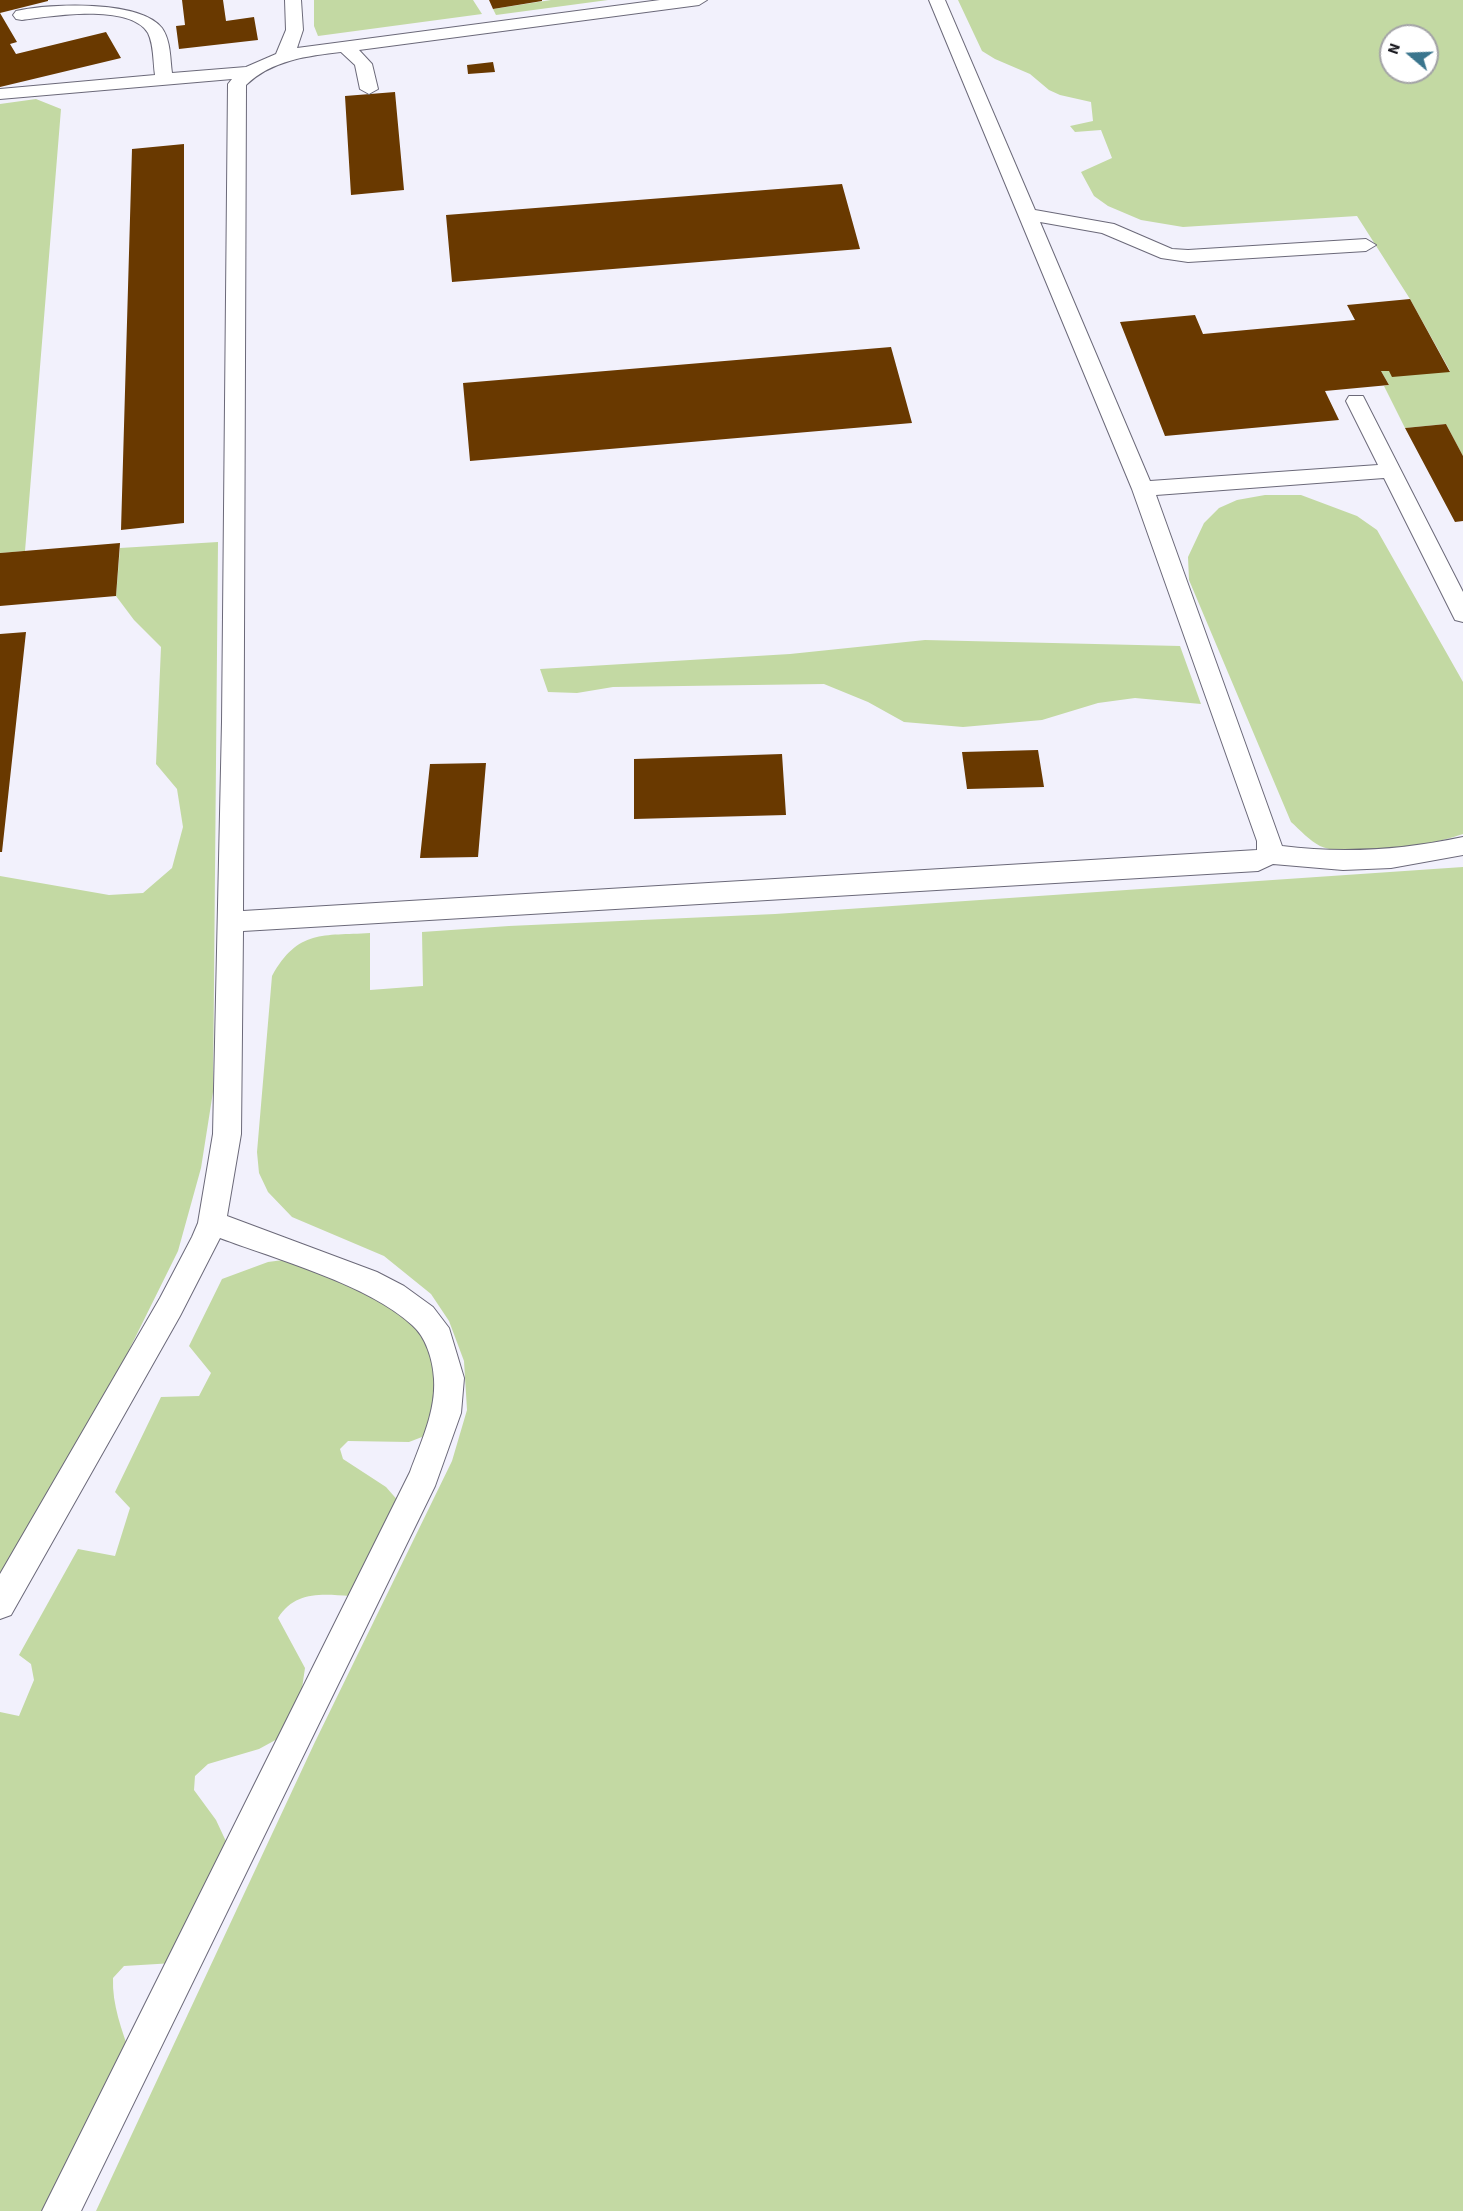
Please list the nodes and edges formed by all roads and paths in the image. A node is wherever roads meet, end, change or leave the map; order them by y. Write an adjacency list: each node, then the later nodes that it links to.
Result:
1 (293, 0): 6 (lane)
2 (699, 0): 5 (lane)
3 (938, 0): 11 (lane)
4 (22, 15): 8 (lane)
5 (345, 46): 6 (lane); 9 (lane)
6 (282, 57): 7 (lane)
7 (248, 72): 8 (lane); 19 (lane)
8 (164, 79): 10 (lane)
9 (369, 88)
10 (0, 94)
11 (1028, 214): 12 (lane); 15 (lane)
12 (1366, 245)
13 (1356, 401): 14 (lane)
14 (1391, 471): 15 (lane); 16 (lane)
15 (1143, 489): 18 (lane)
16 (1463, 614)
17 (1463, 846): 18 (lane)
18 (1270, 854): 19 (lane)
19 (231, 922): 20 (lane)
20 (212, 1223): 21 (lane); 22 (lane)
21 (0, 1604)
22 (61, 2211)

